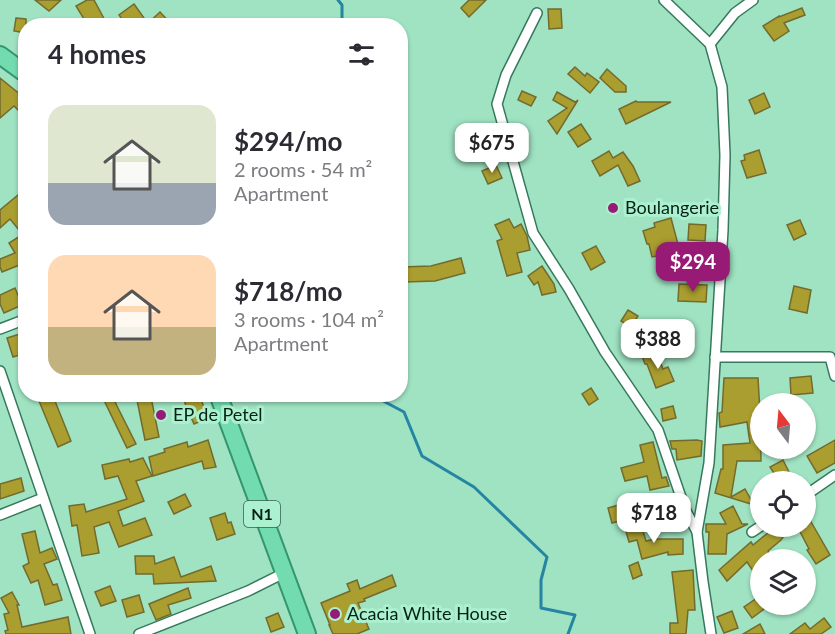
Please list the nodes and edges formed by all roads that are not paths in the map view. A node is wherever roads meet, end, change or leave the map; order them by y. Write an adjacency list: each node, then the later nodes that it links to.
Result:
1 (664, 0): 4 (street)
2 (753, 0): 4 (street)
3 (537, 13): 17 (street)
4 (710, 44): 9 (street)
5 (0, 54): 6 (highway)
6 (18, 68)
7 (18, 322): 8 (street)
8 (0, 329)
9 (715, 357): 11 (street); 17 (street)
10 (0, 371): 15 (street)
11 (835, 376)
12 (221, 402): 18 (highway, N1)
13 (835, 475): 14 (street)
14 (816, 488)
15 (43, 498): 16 (street); 19 (street)
16 (0, 515)
17 (697, 532): 22 (street)
18 (284, 573): 20 (street); 21 (highway, N1)
19 (90, 634)
20 (139, 634)
21 (307, 634)
22 (711, 634)

